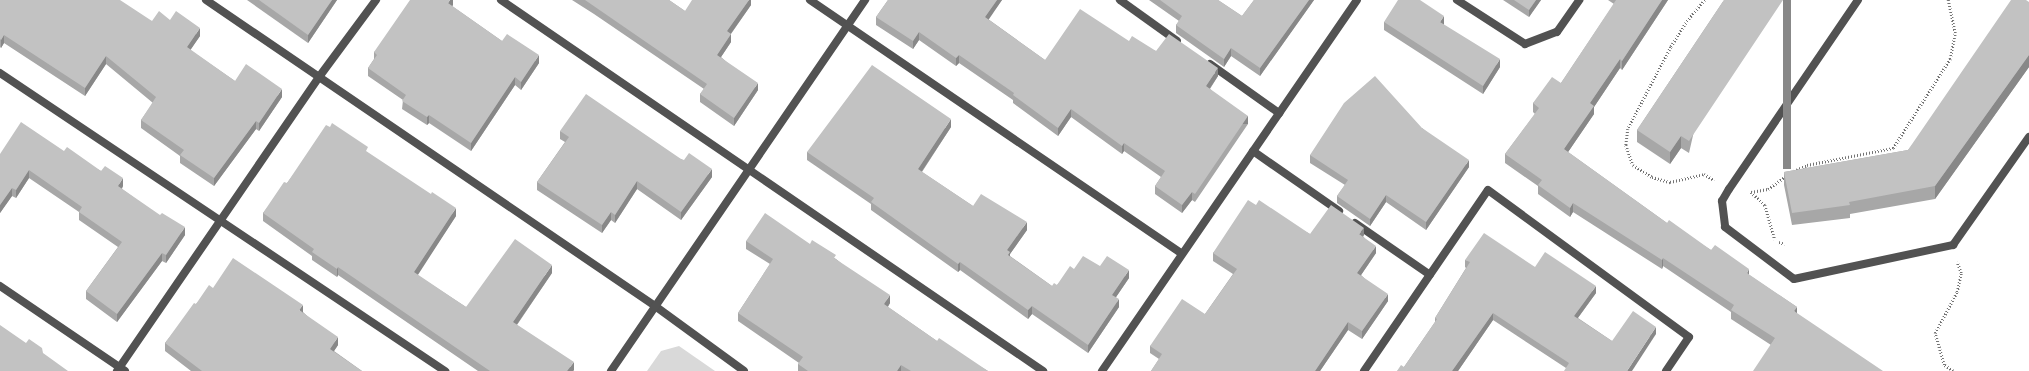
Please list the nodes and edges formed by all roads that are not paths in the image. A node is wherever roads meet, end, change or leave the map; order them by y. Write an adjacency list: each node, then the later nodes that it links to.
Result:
1 (206, 0): 15 (street)
2 (376, 0): 15 (street)
3 (501, 0): 19 (street)
4 (810, 0): 11 (street)
5 (865, 0): 11 (street)
6 (1120, 0): 12 (street)
7 (1357, 0): 16 (street)
8 (1457, 0): 9 (street)
9 (1579, 0)
10 (1858, 0): 17 (street)
11 (847, 26): 19 (street); 21 (street)
12 (1183, 45)
13 (1203, 59): 16 (street)
14 (0, 73): 20 (street)
15 (319, 77): 20 (street); 24 (street)
16 (1279, 113): 18 (street)
17 (2029, 137)
18 (1253, 151): 21 (street); 22 (street)
19 (749, 170): 24 (street); 29 (street)
20 (221, 219): 25 (street); 26 (street)
21 (1182, 254): 30 (street)
22 (1430, 275): 31 (street); 32 (street)
23 (0, 286): 25 (street)
24 (655, 306): 27 (street); 28 (street)
25 (120, 370)
26 (445, 371)
27 (611, 371)
28 (744, 371)
29 (1043, 371)
30 (1102, 371)
31 (1364, 371)
32 (1666, 371)

